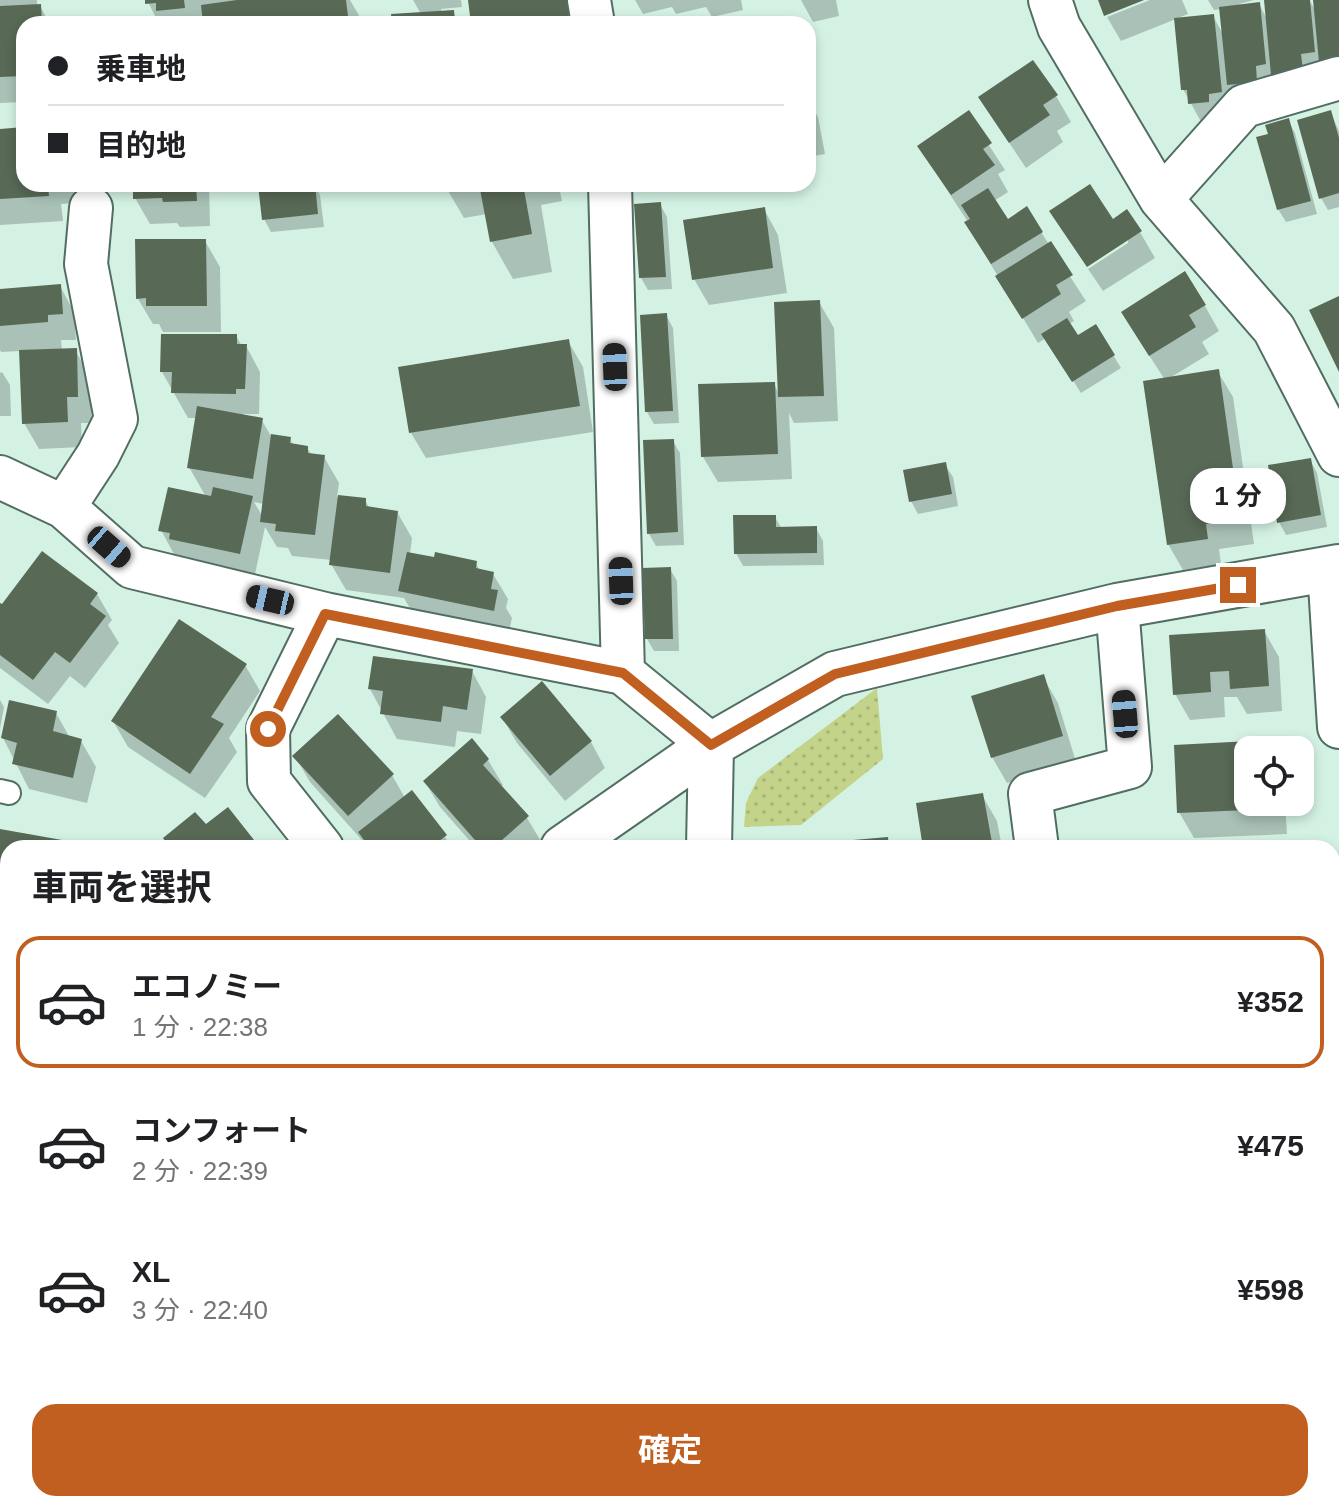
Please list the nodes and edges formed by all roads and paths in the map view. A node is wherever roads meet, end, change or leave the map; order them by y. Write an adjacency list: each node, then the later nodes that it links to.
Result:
1 (1050, 0): 4 (street)
2 (1339, 78): 4 (street)
3 (610, 192): 12 (street)
4 (1161, 199): 6 (street)
5 (91, 208): 8 (street)
6 (1339, 455)
7 (0, 477): 8 (street)
8 (64, 507): 11 (street)
9 (1334, 568): 10 (street); 13 (street)
10 (1117, 606): 14 (street); 18 (street)
11 (325, 614): 12 (street); 15 (street)
12 (623, 673): 14 (street)
13 (1339, 727)
14 (711, 745): 16 (street); 17 (street)
15 (316, 840)
16 (574, 840)
17 (709, 840)
18 (1036, 840)

